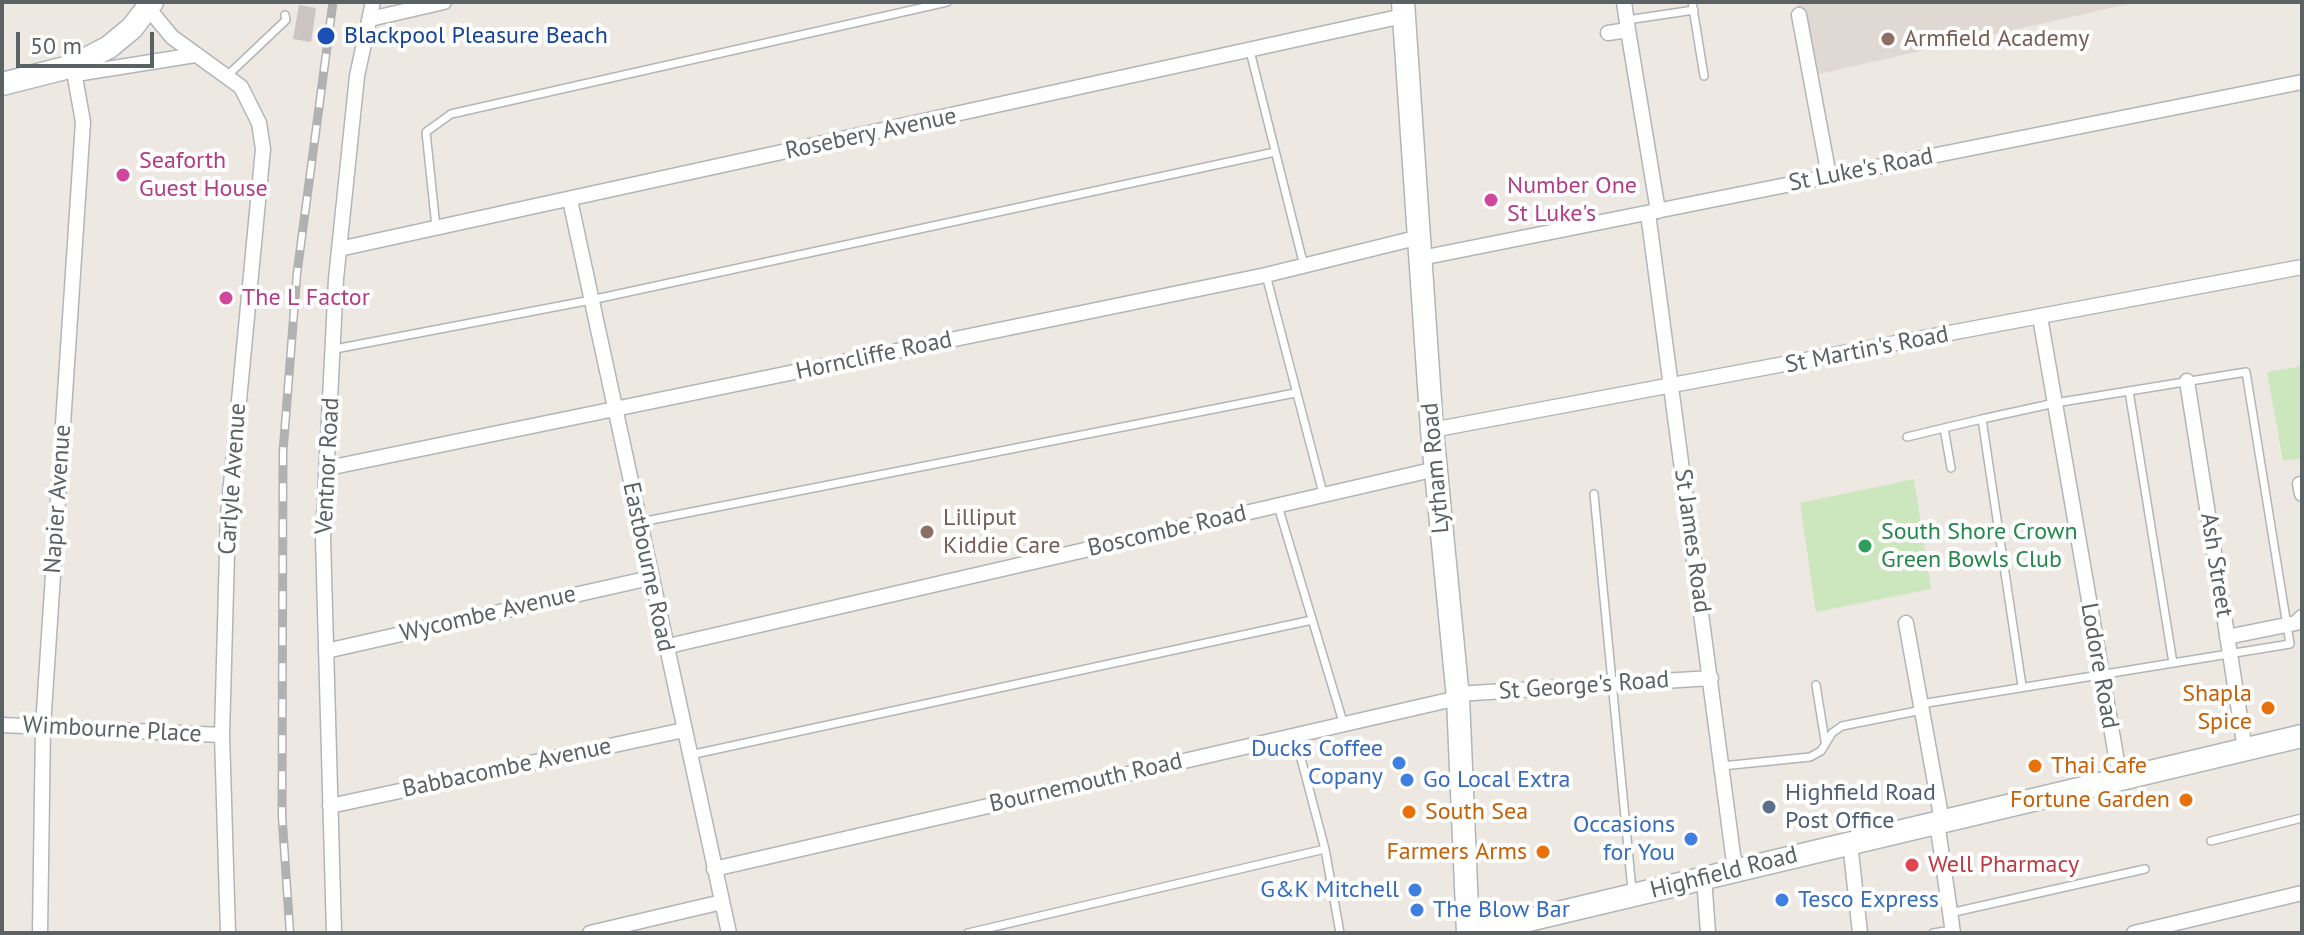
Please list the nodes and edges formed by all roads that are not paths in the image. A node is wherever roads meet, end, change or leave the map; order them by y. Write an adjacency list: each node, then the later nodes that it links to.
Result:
1 (373, 2): 10 (street, Ventnor Road)
2 (444, 2): 10 (street)
3 (947, 2): 24 (lane)
4 (1624, 2): 11 (street, St James Road)
5 (150, 5): 14 (street, Carlyle Avenue); 15 (street)
6 (1693, 6): 11 (lane); 17 (lane)
7 (1403, 9): 13 (street, Rosebery Avenue); 25 (street, Lytham Road)
8 (285, 15): 16 (lane)
9 (1799, 15): 21 (street)
10 (370, 19): 26 (street, Ventnor Road)
11 (1627, 25): 12 (street); 23 (street, St James Road)
12 (1608, 33)
13 (1250, 51): 20 (lane); 22 (street, Rosebery Avenue)
14 (195, 55): 15 (street); 16 (street, Carlyle Avenue)
15 (74, 70): 19 (street); 69 (street, Napier Avenue)
16 (228, 75): 72 (street, Carlyle Avenue)
17 (1704, 76)
18 (2302, 82): 21 (street, St Luke's Road)
19 (2, 84)
20 (1275, 152): 27 (lane); 30 (lane)
21 (1829, 176): 23 (street, St Luke's Road)
22 (570, 200): 24 (street, Rosebery Avenue); 30 (street, Eastbourne Road)
23 (1653, 212): 25 (street, St Luke's Road); 34 (street, St James Road)
24 (436, 229): 26 (street, Rosebery Avenue)
25 (1420, 248): 27 (street, Horncliffe Road); 41 (street, Lytham Road)
26 (339, 249): 32 (street, Ventnor Road)
27 (1304, 266): 29 (street, Horncliffe Road)
28 (2302, 267): 31 (street, St Martin's Road)
29 (1266, 275): 36 (lane); 38 (street, Horncliffe Road)
30 (591, 300): 32 (lane); 38 (street, Eastbourne Road)
31 (2040, 317): 34 (street, St Martin's Road); 37 (street, Lodore Road)
32 (335, 349): 43 (street, Ventnor Road)
33 (2187, 381): 35 (lane); 54 (lane); 55 (street, Ash Street)
34 (1670, 387): 41 (street, St Martin's Road); 61 (street, St James Road)
35 (2129, 391): 37 (lane); 59 (lane)
36 (1295, 393): 47 (lane); 49 (lane)
37 (2055, 403): 39 (lane); 60 (street, Lodore Road)
38 (614, 410): 43 (street, Horncliffe Road); 49 (street, Eastbourne Road)
39 (1982, 419): 40 (lane); 64 (lane)
40 (1944, 428): 42 (lane); 44 (lane)
41 (1432, 430): 45 (street, Lytham Road)
42 (1907, 437)
43 (328, 468): 57 (street, Ventnor Road)
44 (1951, 468)
45 (1436, 469): 47 (street, Boscombe Road); 65 (street, Lytham Road)
46 (1594, 494): 62 (lane)
47 (1324, 497): 48 (street, Boscombe Road)
48 (1278, 506): 52 (lane); 56 (street, Boscombe Road)
49 (639, 522): 50 (street, Eastbourne Road)
50 (650, 578): 56 (street, Eastbourne Road); 57 (street, Wycombe Avenue)
51 (2302, 617): 54 (street)
52 (1312, 620): 67 (lane); 76 (lane)
53 (1906, 623): 66 (street)
54 (2286, 625): 55 (street); 58 (lane)
55 (2227, 637): 58 (street, Ash Street)
56 (664, 647): 70 (street, Eastbourne Road)
57 (326, 651): 79 (street, Ventnor Road)
58 (2230, 655): 59 (lane); 75 (street, Ash Street)
59 (2173, 663): 60 (lane)
60 (2100, 675): 64 (lane); 78 (street, Lodore Road)
61 (1711, 678): 62 (street, St George's Road); 77 (street, St James Road)
62 (1613, 684): 65 (street, St George's Road); 90 (lane)
63 (1816, 685): 74 (lane)
64 (2022, 686): 66 (lane)
65 (1458, 696): 67 (street, Bournemouth Road); 101 (street, Lytham Road)
66 (1921, 707): 74 (lane); 81 (street)
67 (1343, 722): 71 (street, Bournemouth Road)
68 (2, 725): 69 (street, Wimbourne Place)
69 (43, 726): 72 (street, Wimbourne Place); 94 (street, Napier Avenue)
70 (684, 730): 76 (street, Eastbourne Road); 79 (street, Babbacombe Avenue)
71 (1294, 734): 84 (lane); 85 (street, Bournemouth Road)
72 (222, 735): 95 (street, Carlyle Avenue)
73 (2302, 736): 75 (street, Highfield Road)
74 (1825, 741): 77 (lane)
75 (2245, 749): 78 (street, Highfield Road)
76 (690, 755): 85 (street, Eastbourne Road)
77 (1722, 766): 87 (street, St James Road)
78 (2120, 779): 81 (street, Highfield Road)
79 (330, 806): 96 (street, Ventnor Road)
80 (2302, 818): 82 (lane)
81 (1940, 821): 83 (street, Highfield Road); 92 (street)
82 (2211, 841)
83 (1850, 843): 87 (street, Highfield Road); 103 (street)
84 (1325, 849): 99 (lane); 100 (lane)
85 (714, 869): 91 (street, Eastbourne Road)
86 (2145, 869): 92 (lane)
87 (1735, 870): 88 (street, Highfield Road)
88 (1704, 878): 90 (street, Highfield Road); 102 (street)
89 (2302, 893): 105 (street)
90 (1633, 895): 101 (street, Highfield Road)
91 (722, 902): 97 (street); 98 (street, Eastbourne Road)
92 (1950, 913): 93 (street)
93 (1952, 931): 104 (lane)
94 (40, 933)
95 (228, 933)
96 (334, 933)
97 (590, 933)
98 (729, 933)
99 (968, 933)
100 (1340, 933)
101 (1471, 933)
102 (1708, 933)
103 (1860, 933)
104 (1933, 933)
105 (2134, 933)

